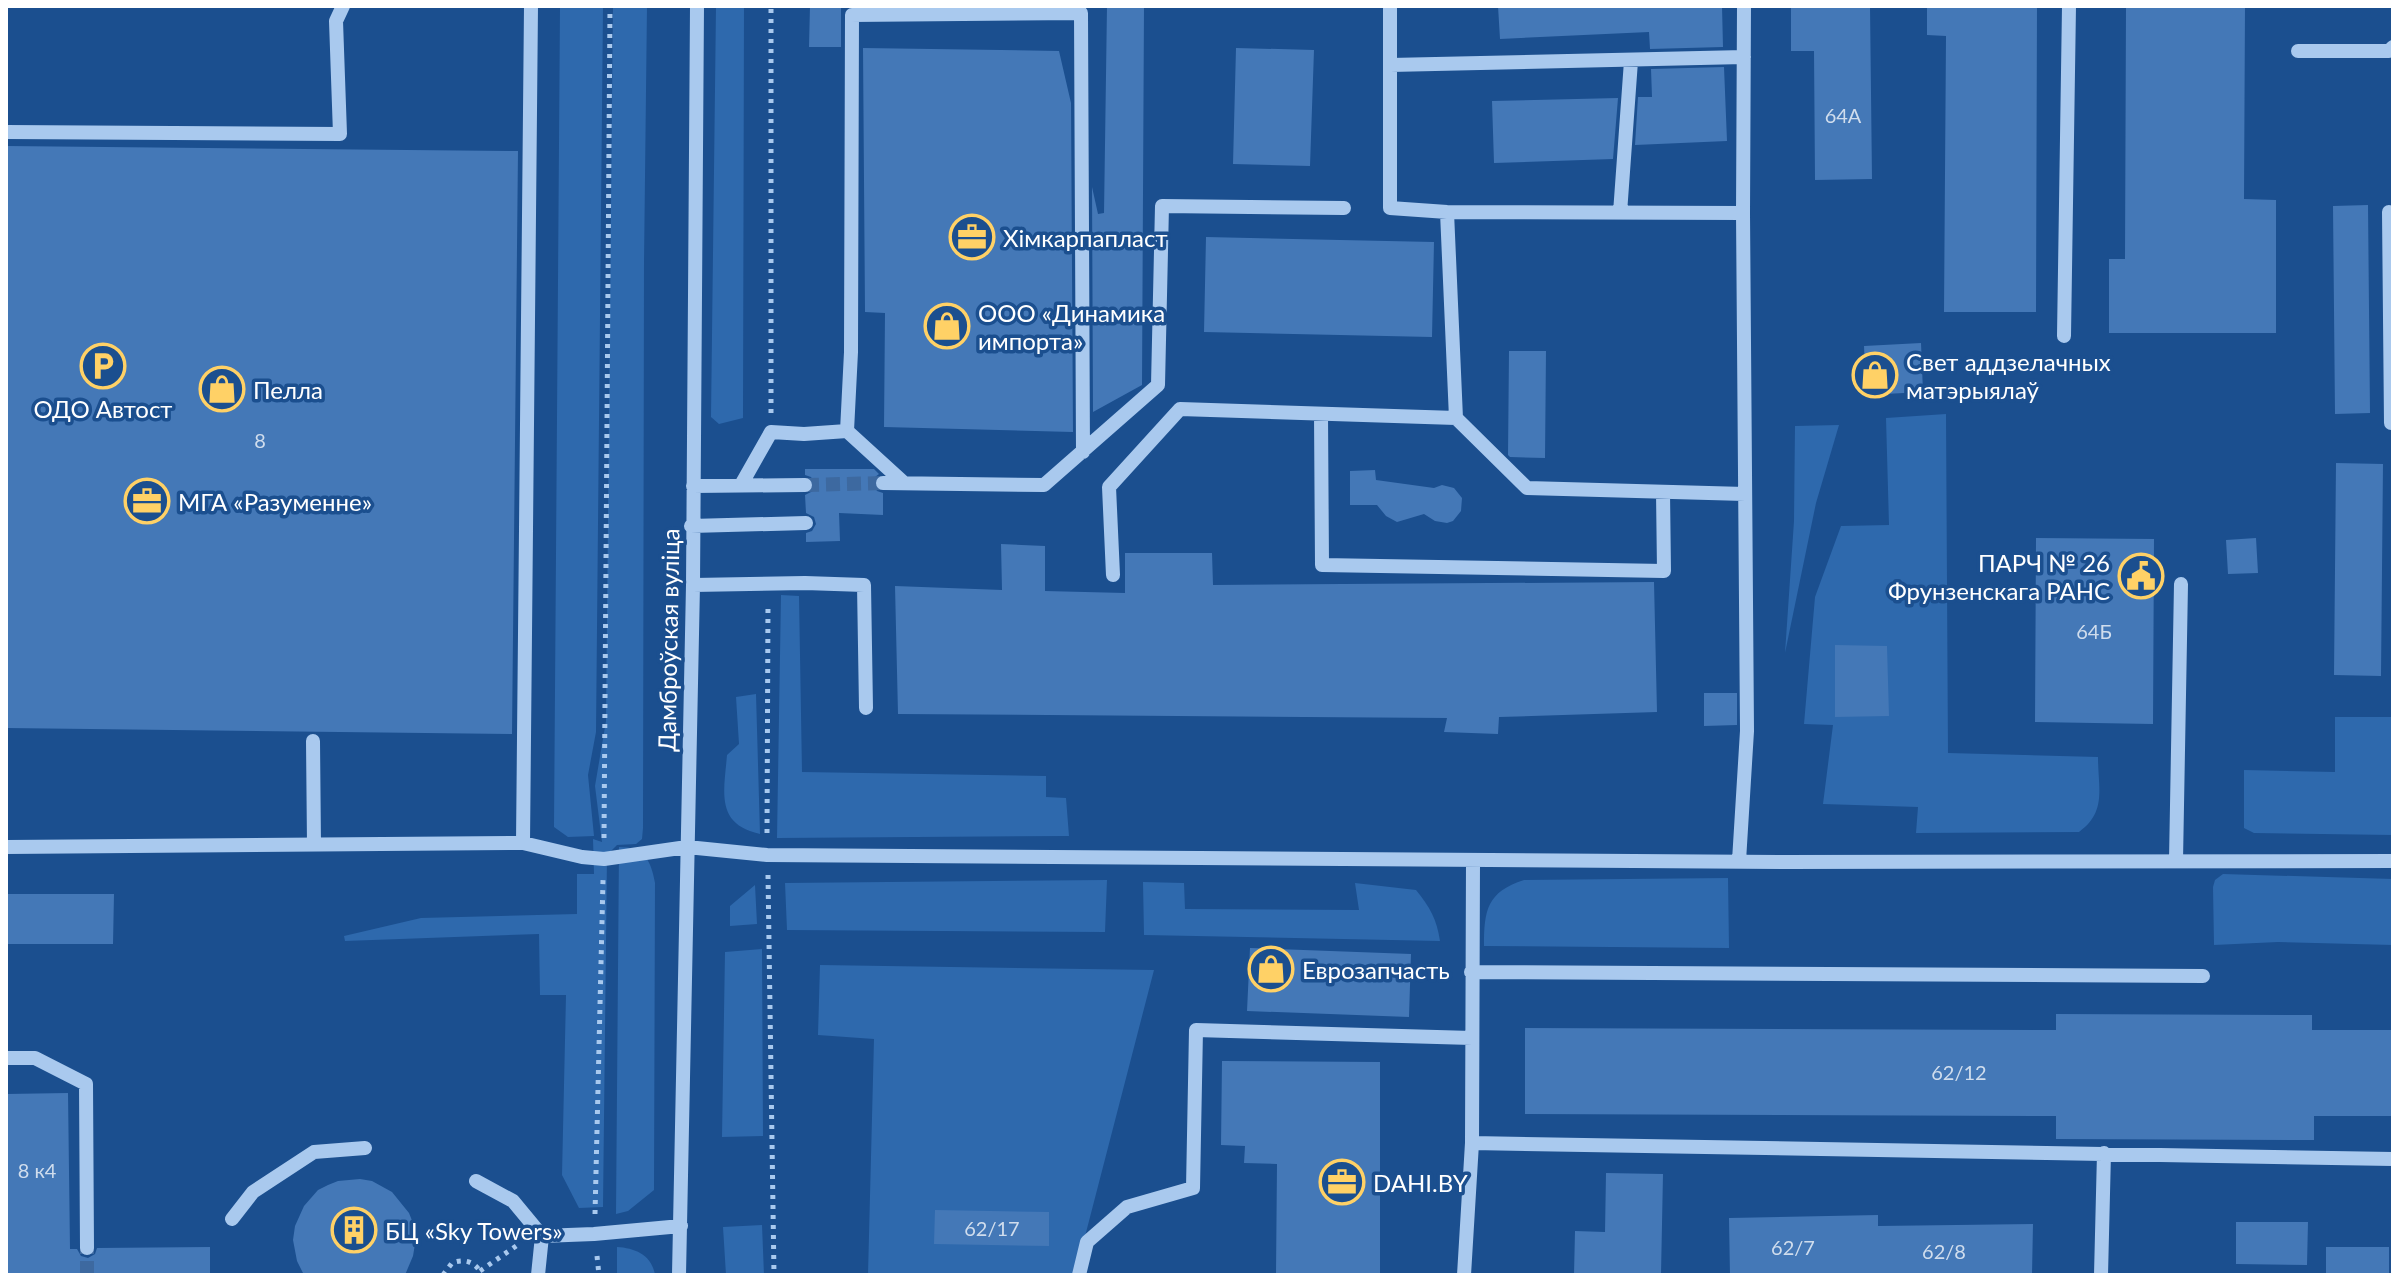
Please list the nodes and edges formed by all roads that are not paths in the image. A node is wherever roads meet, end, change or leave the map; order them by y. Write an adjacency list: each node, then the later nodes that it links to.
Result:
1 (343, 6): 12 (street)
2 (531, 6): 38 (street)
3 (697, 6): 28 (street, Дамброўская вуліца)
4 (1390, 6): 11 (street)
5 (1744, 6): 9 (street)
6 (2069, 6): 18 (street)
7 (2393, 47): 8 (street)
8 (2298, 51)
9 (1744, 57): 10 (street); 17 (street)
10 (1631, 61): 11 (street); 16 (street)
11 (1390, 65): 14 (street)
12 (6, 132)
13 (1344, 208): 23 (street)
14 (1447, 212): 16 (street); 20 (street)
15 (2389, 212): 21 (street)
16 (1620, 213): 17 (street)
17 (1743, 213): 30 (street)
18 (2064, 336)
19 (1321, 414): 20 (street); 29 (street); 33 (street)
20 (1456, 418): 29 (street)
21 (2393, 423)
22 (847, 431): 23 (street); 25 (street); 26 (street)
23 (1083, 452): 25 (street)
24 (883, 483): 25 (street)
25 (904, 483)
26 (741, 485): 27 (street); 28 (street)
27 (805, 485)
28 (693, 486): 32 (street, Дамброўская вуліца)
29 (1663, 492): 30 (street)
30 (1745, 494): 43 (street)
31 (806, 523): 32 (street)
32 (691, 526): 35 (street, Дамброўская вуліца)
33 (1113, 575)
34 (2181, 584): 44 (street)
35 (693, 585): 36 (street); 41 (street, Дамброўская вуліца)
36 (866, 708)
37 (313, 741): 39 (street)
38 (523, 843): 39 (street); 41 (street)
39 (314, 845): 40 (street)
40 (6, 847)
41 (687, 847): 42 (street); 56 (street, Дамброўская вуліца)
42 (1473, 860): 43 (street); 46 (street)
43 (1739, 861): 44 (street)
44 (2176, 861): 45 (street)
45 (2393, 861)
46 (1471, 972): 47 (street); 48 (street)
47 (2203, 976)
48 (1472, 1038): 50 (street); 61 (street)
49 (6, 1058): 58 (street)
50 (1472, 1143): 52 (street); 62 (street)
51 (365, 1148): 55 (street)
52 (2104, 1153): 53 (street); 63 (street)
53 (2393, 1159)
54 (476, 1181): 57 (street)
55 (232, 1219)
56 (681, 1226): 57 (street); 60 (street, Дамброўская вуліца)
57 (542, 1236): 59 (street)
58 (87, 1248)
59 (538, 1275)
60 (679, 1275)
61 (1079, 1275)
62 (1464, 1275)
63 (2101, 1275)

